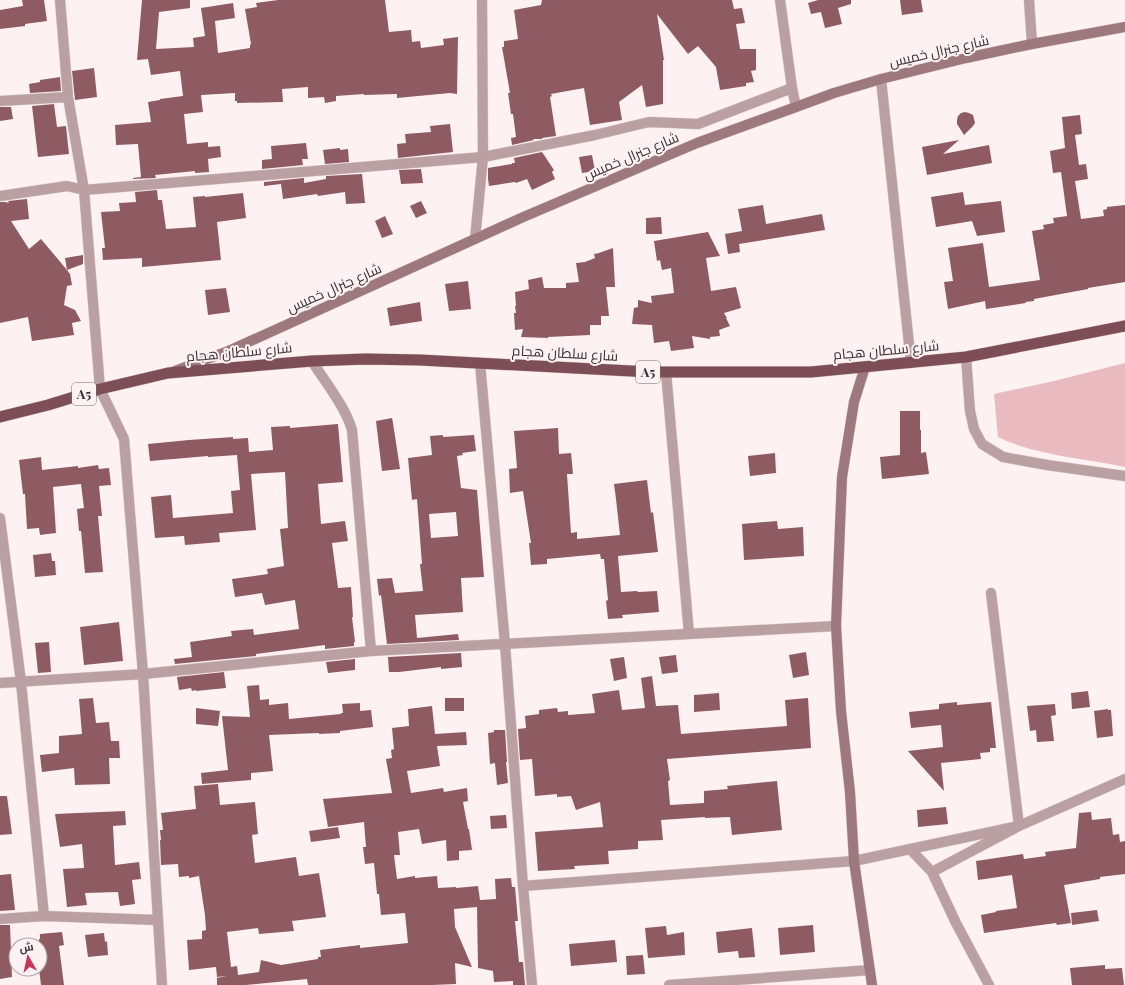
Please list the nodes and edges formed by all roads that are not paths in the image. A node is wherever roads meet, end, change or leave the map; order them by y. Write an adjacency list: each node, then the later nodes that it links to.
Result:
1 (60, 0): 9 (street)
2 (482, 0): 12 (street)
3 (780, 0): 8 (street)
4 (1029, 0): 6 (street)
5 (1125, 27): 6 (main road, شارع جنرال خميس / A5)
6 (1032, 44): 7 (main road, شارع جنرال خميس / A5)
7 (881, 79): 11 (main road, شارع جنرال خميس / A5); 19 (street)
8 (792, 88): 11 (street); 12 (street)
9 (68, 97): 10 (street); 13 (street)
10 (0, 101)
11 (796, 107): 15 (main road, شارع جنرال خميس / A5)
12 (483, 157): 13 (street); 15 (street)
13 (84, 190): 14 (street); 24 (street)
14 (0, 196)
15 (475, 240): 23 (main road, شارع جنرال خميس / A5)
16 (1125, 326): 17 (highway, شارع سلطان هجام / A5)
17 (966, 357): 19 (highway, شارع سلطان هجام / A5); 26 (street)
18 (312, 361): 20 (highway, شارع سلطان هجام / A5); 23 (highway, شارع سلطان هجام / A5); 32 (street)
19 (911, 362): 21 (highway, شارع سلطان هجام / A5)
20 (480, 363): 22 (highway, شارع سلطان هجام / A5); 31 (street)
21 (865, 367): 22 (highway, شارع سلطان هجام / A5); 29 (main road)
22 (666, 372): 30 (street)
23 (168, 373): 24 (highway, A5)
24 (100, 389): 25 (highway, A5); 33 (street)
25 (0, 418)
26 (1125, 476)
27 (0, 518): 34 (street)
28 (991, 594): 37 (street)
29 (836, 626): 30 (street); 39 (main road)
30 (689, 634): 31 (street)
31 (505, 644): 32 (street); 41 (street)
32 (371, 652): 33 (street)
33 (143, 674): 34 (street); 44 (street)
34 (21, 682): 35 (street); 42 (street)
35 (0, 683)
36 (1125, 780): 37 (street)
37 (1019, 826): 38 (street); 40 (street)
38 (910, 849): 39 (street); 40 (street)
39 (854, 861): 41 (street); 45 (main road)
40 (932, 872): 50 (street)
41 (523, 886): 47 (street)
42 (44, 916): 43 (street); 44 (street)
43 (0, 919)
44 (158, 920): 46 (street)
45 (870, 970): 48 (street); 49 (main road)
46 (162, 985)
47 (532, 985)
48 (669, 985)
49 (872, 985)
50 (989, 985)

